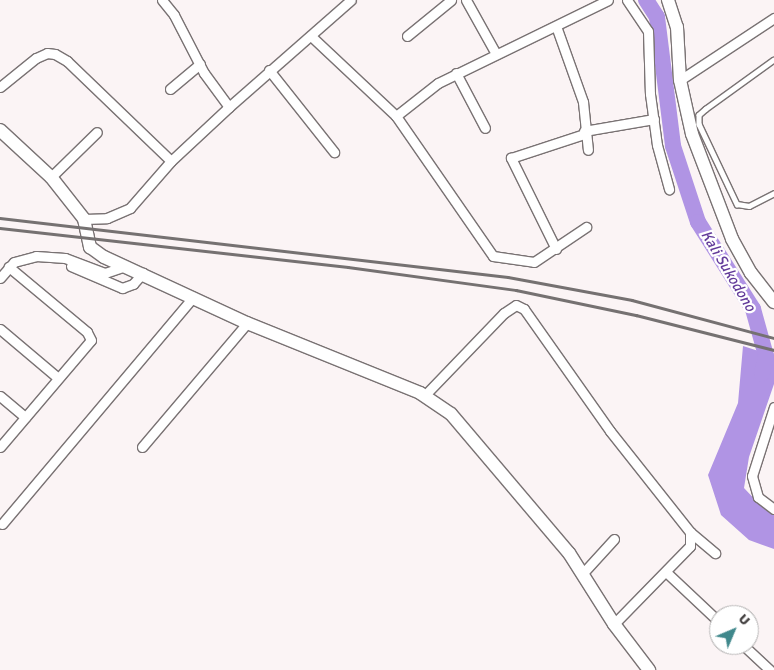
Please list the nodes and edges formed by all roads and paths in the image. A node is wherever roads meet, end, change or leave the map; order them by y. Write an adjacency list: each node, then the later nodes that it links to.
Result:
1 (162, 0): 14 (street)
2 (351, 0): 11 (street)
3 (451, 0): 10 (street)
4 (466, 0): 12 (street)
5 (608, 0): 9 (street)
6 (627, 0): 22 (street)
7 (668, 0): 17 (street)
8 (774, 18): 17 (street)
9 (556, 26): 12 (street); 26 (street)
10 (407, 36)
11 (312, 37): 15 (street); 21 (street)
12 (496, 54): 16 (street)
13 (774, 60): 32 (lane)
14 (200, 64): 19 (street); 20 (street)
15 (269, 70): 20 (street); 28 (street)
16 (456, 74): 21 (street); 23 (street)
17 (680, 80): 44 (street)
18 (0, 87): 29 (street)
19 (170, 89)
20 (229, 107): 29 (street)
21 (396, 116): 35 (street)
22 (654, 119): 26 (street); 31 (street)
23 (486, 128)
24 (0, 130): 30 (street)
25 (97, 132): 30 (street)
26 (584, 133): 27 (street); 35 (street)
27 (588, 150)
28 (334, 152)
29 (171, 161): 33 (street)
30 (51, 177): 33 (street)
31 (669, 188)
32 (774, 193)
33 (84, 219): 37 (street)
34 (586, 227): 35 (street)
35 (556, 249)
36 (50, 258): 38 (street); 39 (street); 42 (street)
37 (126, 266): 39 (street); 40 (street)
38 (9, 267): 41 (street); 47 (street)
39 (105, 272): 42 (street)
40 (143, 273): 42 (street); 43 (street)
41 (0, 278)
42 (122, 288)
43 (193, 297): 45 (street); 55 (street)
44 (774, 302)
45 (247, 323): 49 (street); 53 (street)
46 (0, 329): 47 (street)
47 (58, 378): 51 (street)
48 (0, 396): 51 (street)
49 (424, 396): 56 (street); 60 (street)
50 (774, 407): 54 (street)
51 (25, 417): 52 (street)
52 (0, 447)
53 (142, 447)
54 (774, 509)
55 (2, 524)
56 (690, 532): 58 (street); 59 (street)
57 (614, 539): 60 (street)
58 (715, 553)
59 (666, 572): 61 (street); 62 (street)
60 (584, 573): 62 (street)
61 (709, 613)
62 (614, 624): 64 (street)
63 (754, 655): 65 (street)
64 (649, 670)
65 (770, 670)

